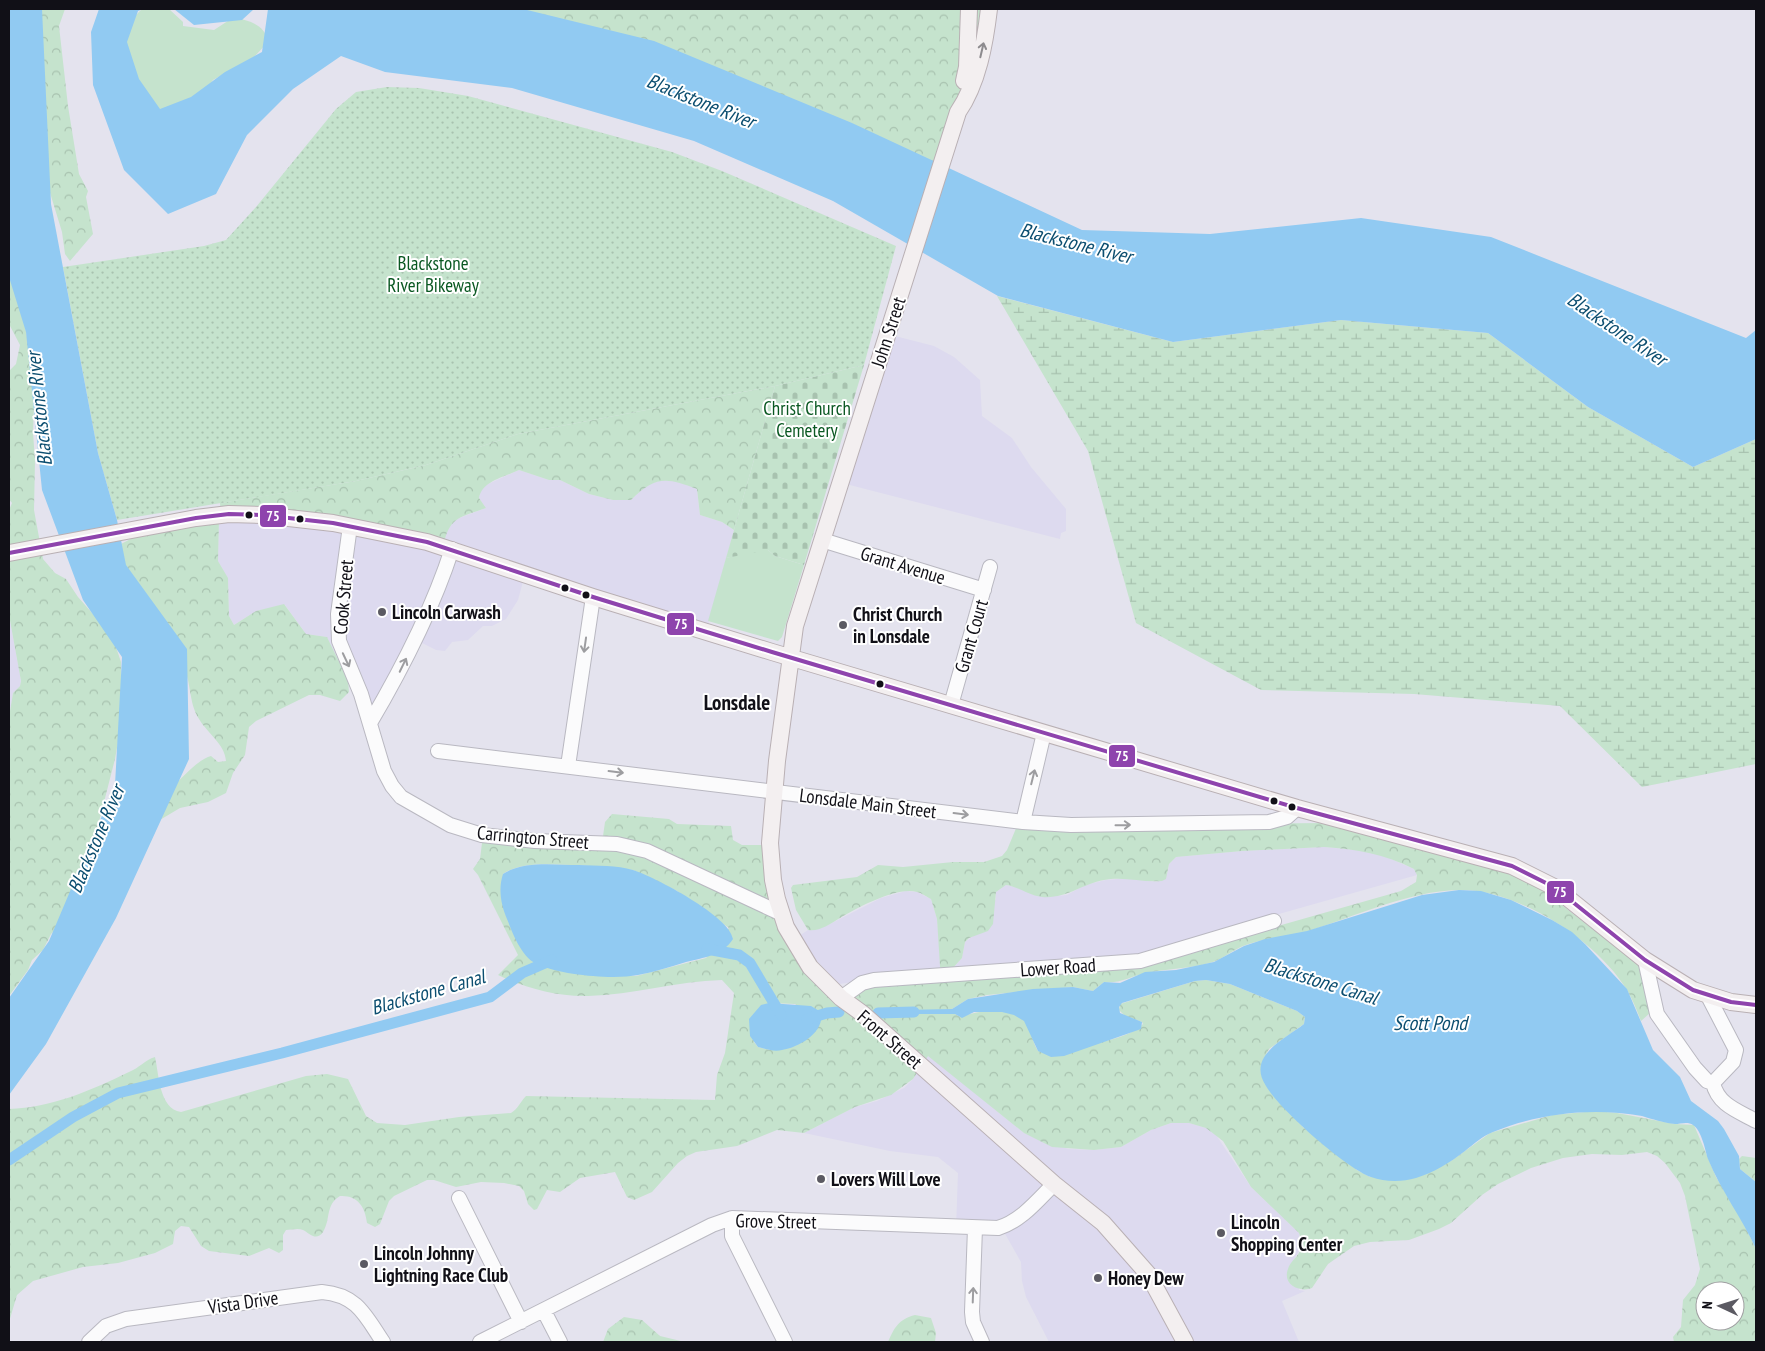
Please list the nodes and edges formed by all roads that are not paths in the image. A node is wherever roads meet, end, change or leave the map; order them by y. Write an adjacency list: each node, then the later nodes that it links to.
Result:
1 (969, 9): 3 (main road)
2 (989, 9): 3 (main road, John Street, one-way to 2)
3 (958, 112): 5 (main road, John Street)
4 (350, 526): 6 (main road); 7 (main road); 13 (street, Cook Street, one-way to 13)
5 (822, 540): 9 (street, Grant Avenue); 11 (main road, John Street)
6 (452, 549): 10 (main road); 13 (street, one-way to 6)
7 (9, 553)
8 (990, 567): 9 (street, Grant Court)
9 (984, 590): 12 (street, Grant Court)
10 (593, 597): 11 (main road); 16 (street, one-way to 16)
11 (790, 658): 12 (main road); 17 (main road, Front Street)
12 (951, 705): 14 (main road)
13 (370, 723): 20 (street, Carrington Street)
14 (1044, 733): 18 (main road); 19 (street, one-way to 14)
15 (438, 751): 16 (street, Lonsdale Main Street)
16 (568, 766): 17 (street, Lonsdale Main Street, one-way to 17)
17 (774, 792): 19 (street, Lonsdale Main Street, one-way to 19); 20 (main road, Front Street)
18 (1297, 808): 19 (street, Lonsdale Main Street, one-way to 18); 22 (main road)
19 (1022, 822)
20 (782, 914): 24 (main road, Front Street)
21 (1274, 921): 24 (street, Lower Road)
22 (1644, 960): 23 (main road); 26 (street)
23 (1708, 996): 25 (main road); 26 (street)
24 (841, 998): 28 (main road, Front Street)
25 (1756, 1005)
26 (1713, 1083): 27 (street)
27 (1756, 1121)
28 (1054, 1184): 31 (street, Grove Street); 40 (main road, Front Street)
29 (459, 1198): 33 (street)
30 (732, 1218): 31 (street, Grove Street); 32 (street, Grove Street); 38 (street)
31 (975, 1228): 39 (street, one-way to 31)
32 (544, 1311): 33 (street, Grove Street); 37 (street)
33 (521, 1322): 36 (street, Grove Street)
34 (89, 1342): 35 (street, Vista Drive)
35 (383, 1342)
36 (480, 1342)
37 (560, 1342)
38 (785, 1342)
39 (982, 1342)
40 (1185, 1342)

